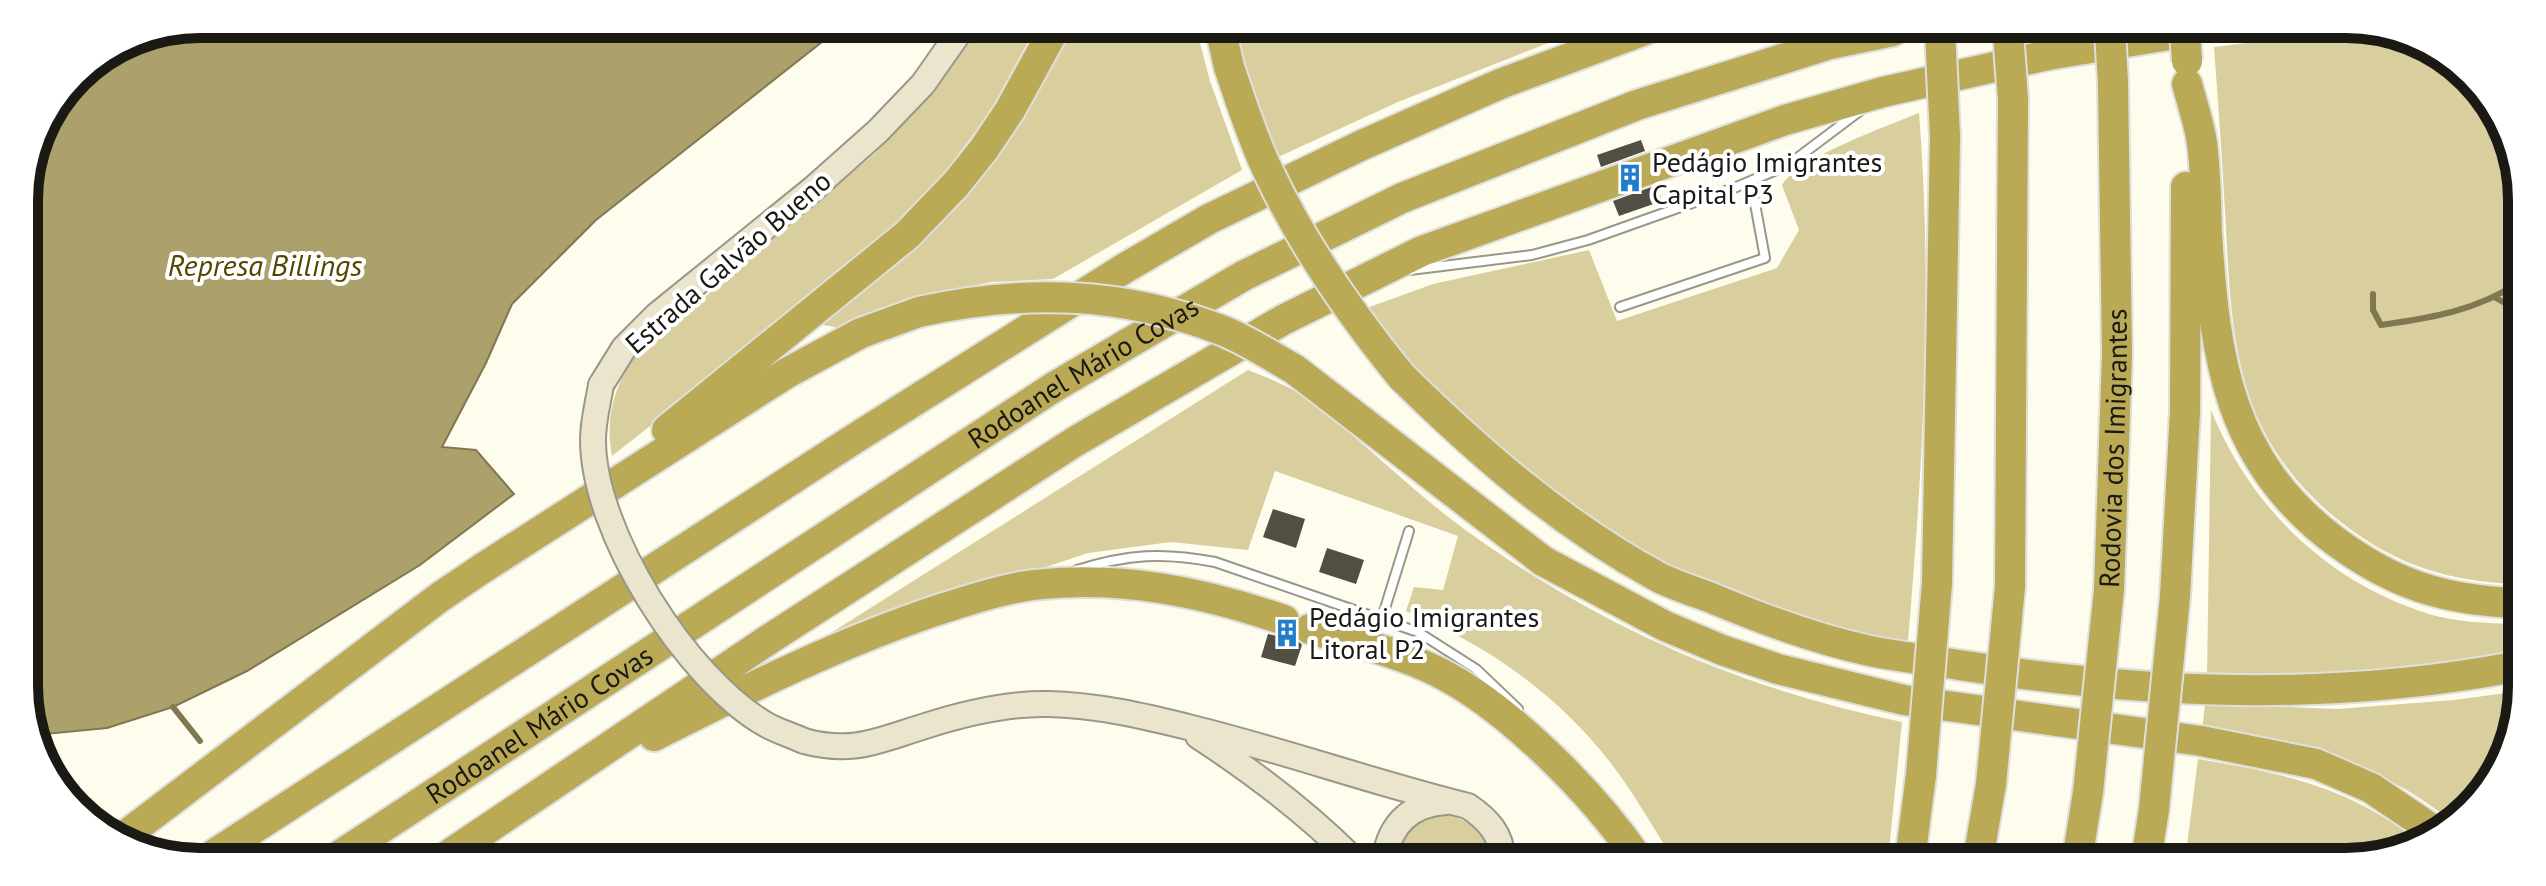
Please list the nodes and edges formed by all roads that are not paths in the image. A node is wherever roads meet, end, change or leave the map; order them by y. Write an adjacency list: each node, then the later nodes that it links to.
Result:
1 (955, 38): 21 (main road, Estrada Galvão Bueno, bridge)
2 (1050, 38): 15 (highway)
3 (1222, 38): 19 (highway, bridge)
4 (1624, 38): 28 (highway)
5 (1859, 38): 29 (highway, Rodoanel Mário Covas)
6 (1940, 38): 35 (highway, bridge)
7 (2008, 38): 36 (highway, bridge)
8 (2110, 38): 37 (highway, Rodovia dos Imigrantes, bridge)
9 (2186, 52): 10 (highway); 17 (highway); 38 (highway, bridge)
10 (1883, 92): 11 (lane); 12 (highway)
11 (1751, 182): 12 (lane); 13 (lane)
12 (1378, 274): 23 (highway)
13 (1620, 307)
14 (1409, 531): 18 (lane)
15 (483, 568): 26 (highway, bridge); 27 (highway)
16 (1031, 585): 18 (lane); 23 (highway); 24 (highway)
17 (2508, 602)
18 (1382, 618): 20 (lane)
19 (2508, 668)
20 (1527, 717)
21 (1182, 726): 25 (main road, Estrada Galvão Bueno); 31 (main road, Estrada Galvão Bueno)
22 (1545, 739): 24 (lane)
23 (566, 779): 30 (highway)
24 (1580, 789): 34 (highway)
25 (1449, 802): 32 (main road); 33 (main road, Estrada Galvão Bueno)
26 (2427, 826)
27 (130, 832)
28 (224, 848)
29 (351, 848)
30 (459, 848)
31 (1342, 848)
32 (1387, 848)
33 (1500, 848)
34 (1629, 848)
35 (1912, 848)
36 (1980, 848)
37 (2079, 848)
38 (2148, 848)

